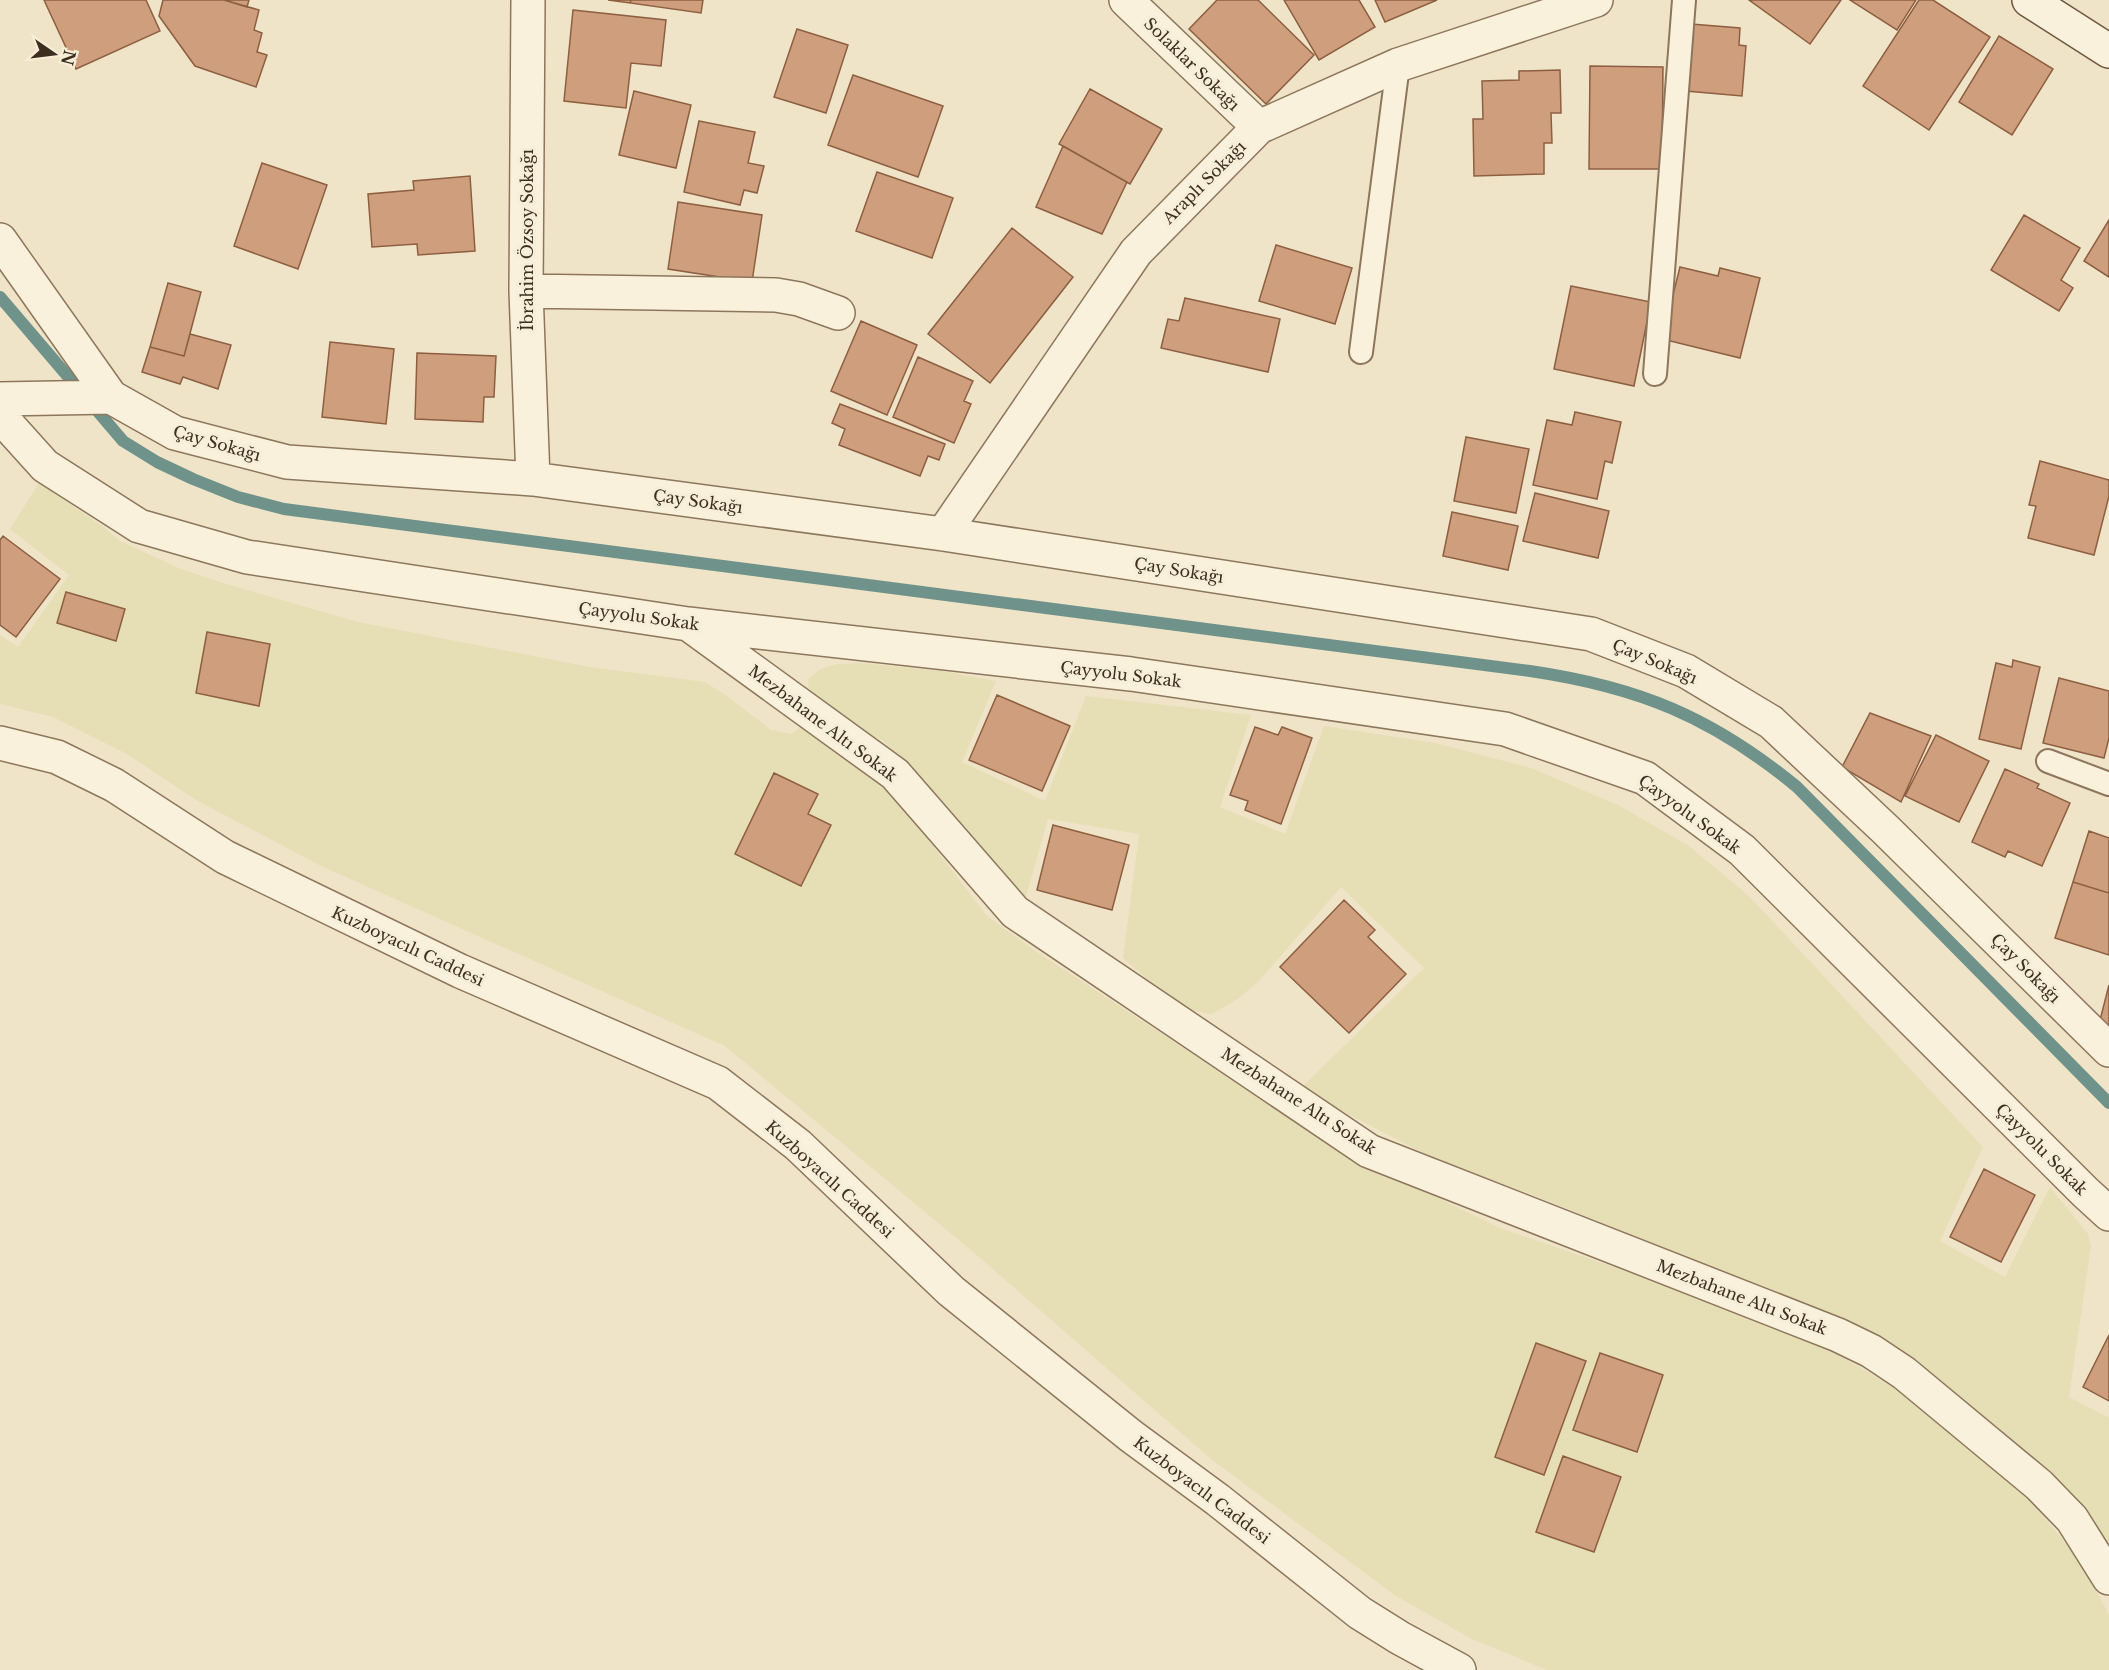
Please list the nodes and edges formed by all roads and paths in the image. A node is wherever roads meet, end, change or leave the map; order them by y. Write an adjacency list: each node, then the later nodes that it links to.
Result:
1 (528, 0): 10 (street, İbrahim Özsoy Sokağı)
2 (1126, 0): 8 (street, Solaklar Sokağı)
3 (1596, 0): 7 (street, Araplı Sokağı)
4 (1684, 0): 13 (lane)
5 (2029, 0): 6 (street)
6 (2109, 51)
7 (1398, 65): 8 (street, Araplı Sokağı); 12 (lane)
8 (1259, 127): 18 (street, Araplı Sokağı)
9 (0, 240): 14 (street)
10 (526, 291): 11 (street); 17 (street, İbrahim Özsoy Sokağı)
11 (838, 313)
12 (1361, 352)
13 (1655, 374)
14 (111, 398): 15 (street); 17 (street, Çay Sokağı)
15 (0, 399)
16 (0, 416): 19 (street, Çayyolu Sokak)
17 (532, 479): 18 (street, Çay Sokağı)
18 (943, 534): 23 (street, Çay Sokağı)
19 (688, 624): 24 (street, Çayyolu Sokak); 25 (street, Mezbahane Altı Sokak)
20 (0, 743): 26 (street, Kuzboyacılı Caddesi)
21 (2048, 761): 22 (lane)
22 (2109, 784)
23 (2109, 1050)
24 (2109, 1214)
25 (2109, 1578)
26 (1459, 1670)

